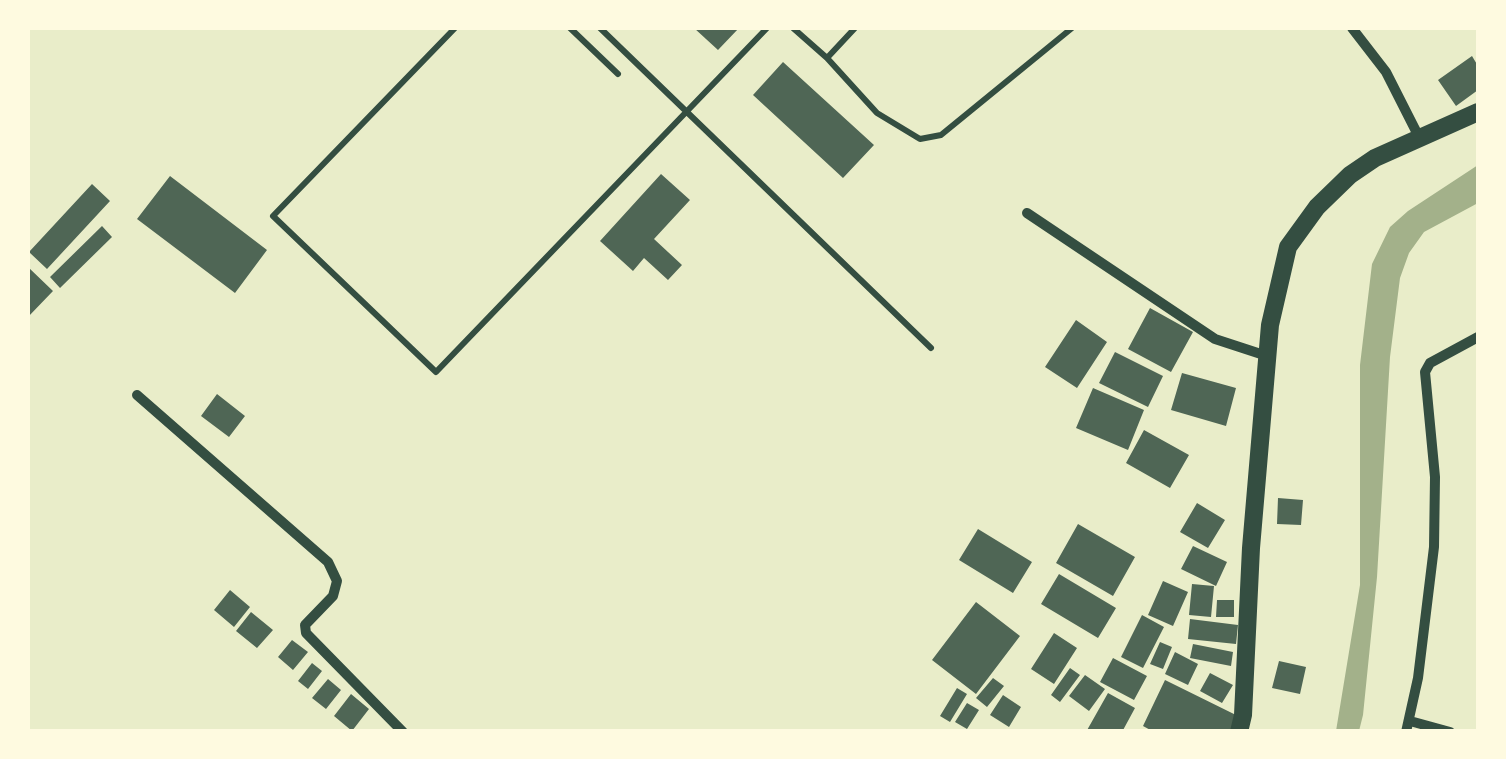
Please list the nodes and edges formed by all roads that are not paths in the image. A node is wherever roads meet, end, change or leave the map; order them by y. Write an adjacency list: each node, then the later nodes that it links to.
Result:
1 (455, 28): 11 (lane)
2 (570, 28): 10 (lane)
3 (600, 28): 11 (lane)
4 (767, 28): 11 (lane)
5 (793, 28): 9 (lane)
6 (856, 28): 9 (lane)
7 (1072, 28): 9 (lane)
8 (1352, 28): 13 (street)
9 (827, 58)
10 (618, 74)
11 (686, 111): 16 (lane)
12 (1478, 112): 13 (main road)
13 (1420, 138): 17 (main road)
14 (1027, 213): 17 (street)
15 (1478, 337): 19 (street)
16 (931, 348)
17 (1267, 356): 21 (main road)
18 (137, 395): 20 (street)
19 (1408, 726): 22 (street)
20 (403, 732)
21 (1240, 732)
22 (1450, 732)

